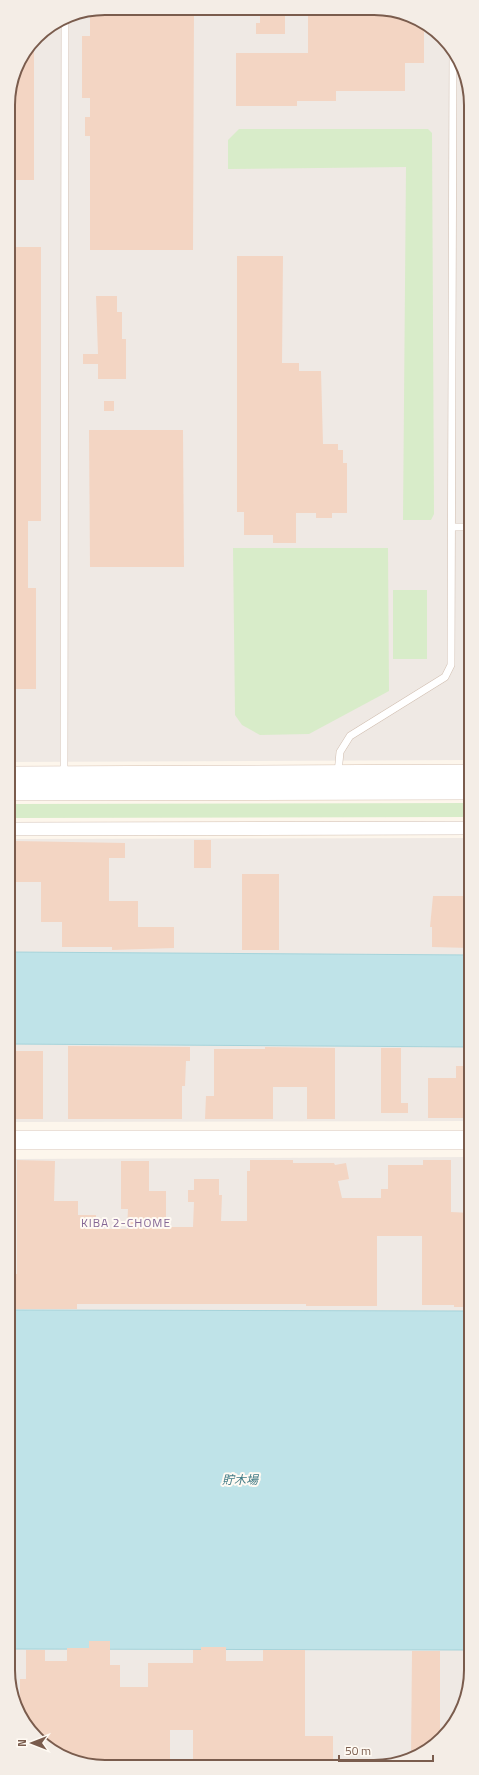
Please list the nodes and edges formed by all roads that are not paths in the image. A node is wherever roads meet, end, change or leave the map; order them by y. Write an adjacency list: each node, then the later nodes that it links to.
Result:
1 (65, 25): 8 (lane)
2 (453, 62): 3 (lane)
3 (452, 527): 4 (lane); 7 (lane)
4 (464, 527)
5 (464, 774): 7 (street)
6 (15, 777): 8 (street)
7 (337, 782): 8 (street); 10 (street)
8 (64, 784): 9 (street)
9 (15, 790)
10 (464, 790)
11 (464, 828): 12 (street)
12 (15, 829)
13 (15, 1140): 14 (street)
14 (464, 1140)

